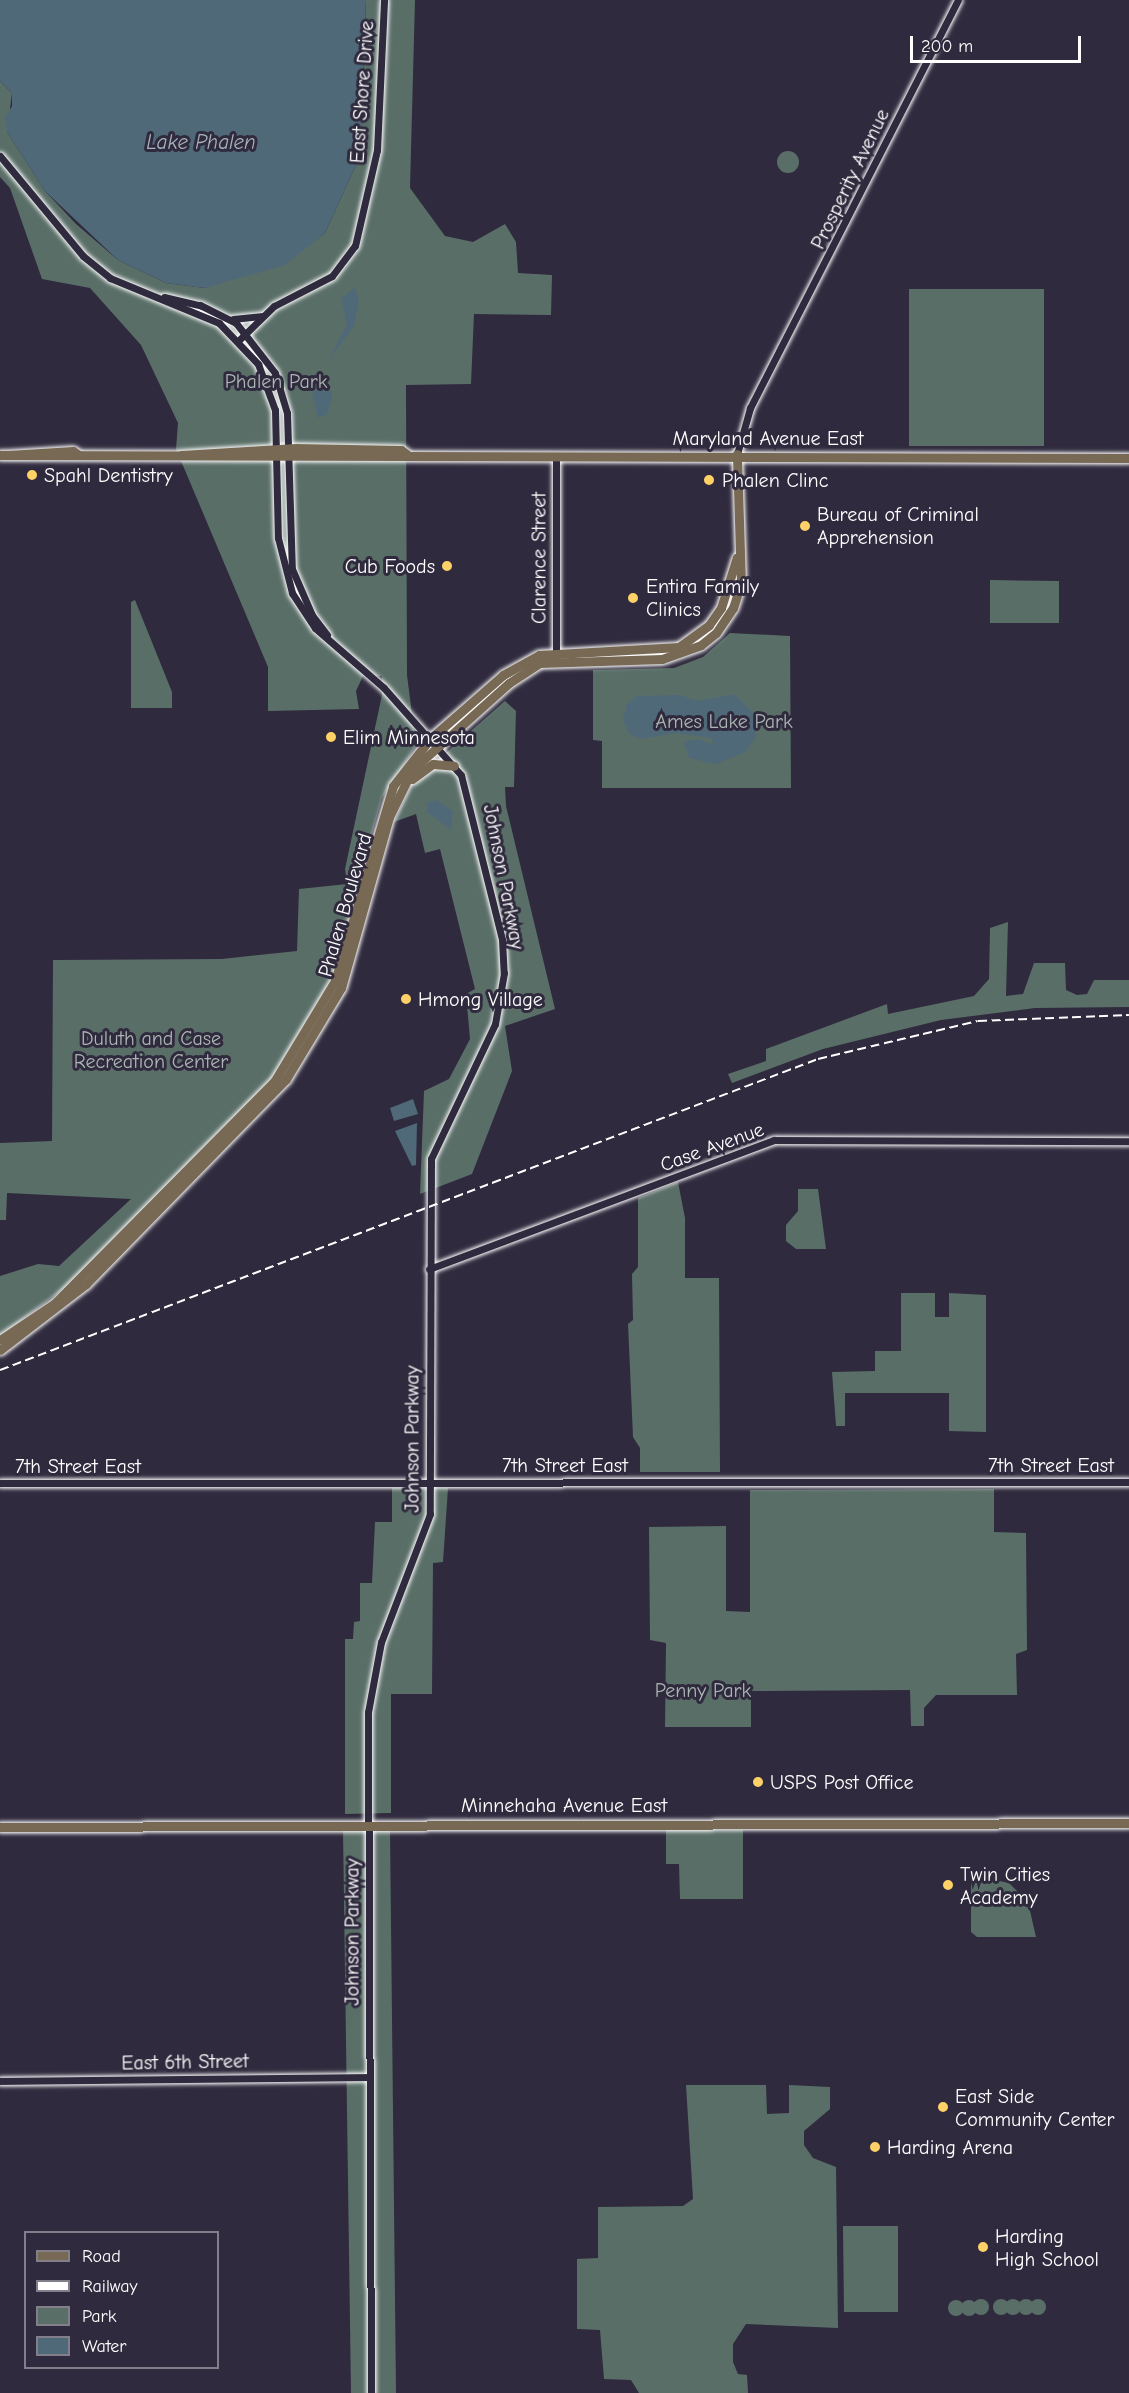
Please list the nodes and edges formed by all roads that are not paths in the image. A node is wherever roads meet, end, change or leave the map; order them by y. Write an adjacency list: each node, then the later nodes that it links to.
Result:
1 (384, 0): 5 (street, East Shore Drive)
2 (958, 0): 11 (street, Prosperity Avenue)
3 (0, 156): 4 (street)
4 (147, 295): 6 (street); 8 (street)
5 (263, 316): 6 (street); 7 (street, East Shore Drive)
6 (229, 318): 7 (street, Johnson Parkway)
7 (246, 332): 8 (street, East Shore Drive); 10 (street, Johnson Parkway)
8 (239, 340): 9 (street, Johnson Parkway)
9 (277, 448): 10 (main road, Maryland Avenue East); 13 (main road, Maryland Avenue East); 17 (street, Johnson Parkway)
10 (288, 448): 14 (main road, Maryland Avenue East); 18 (street, Johnson Parkway)
11 (737, 454): 15 (main road, Maryland Avenue East); 16 (main road, Maryland Avenue East); 20 (main road, Phalen Boulevard)
12 (4, 455): 13 (main road, Maryland Avenue East)
13 (180, 455): 17 (main road, Maryland Avenue East)
14 (408, 455): 15 (main road, Maryland Avenue East); 18 (main road, Maryland Avenue East)
15 (556, 456): 20 (street, Clarence Street)
16 (1129, 458)
17 (277, 459): 18 (main road, Maryland Avenue East); 19 (street, Johnson Parkway)
18 (288, 459): 19 (street, Johnson Parkway)
19 (343, 651): 21 (street, Johnson Parkway)
20 (556, 656): 21 (main road, Phalen Boulevard)
21 (433, 743): 22 (street, Johnson Parkway); 23 (main road, Phalen Boulevard); 26 (main road, Phalen Boulevard)
22 (454, 766): 23 (main road); 25 (street, Johnson Parkway)
23 (391, 811): 27 (main road, Phalen Boulevard)
24 (1129, 1141): 25 (street, Case Avenue)
25 (429, 1269): 28 (street, Johnson Parkway)
26 (0, 1340)
27 (0, 1350)
28 (430, 1480): 29 (street, 7th Street East); 30 (street, 7th Street East); 31 (street, Johnson Parkway)
29 (1129, 1482)
30 (0, 1483)
31 (367, 1823): 32 (main road, Minnehaha Avenue East); 33 (main road, Minnehaha Avenue East); 34 (street, Johnson Parkway)
32 (1129, 1823)
33 (0, 1827)
34 (370, 2077): 35 (street, East 6th Street); 36 (street, Johnson Parkway)
35 (0, 2081)
36 (371, 2393)

